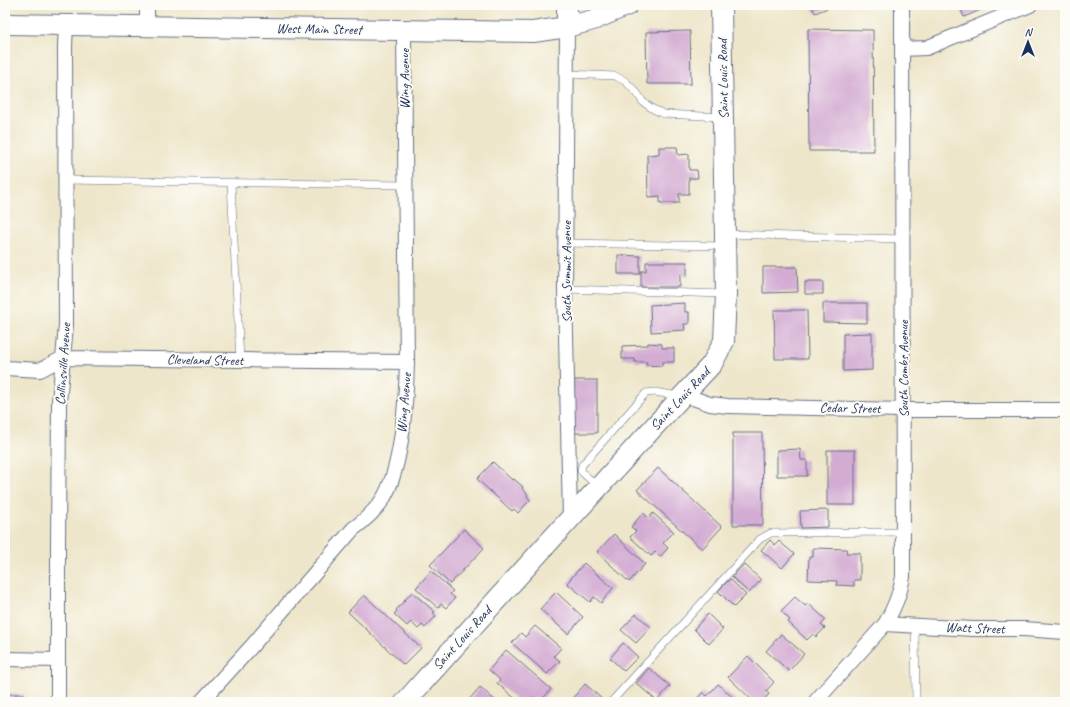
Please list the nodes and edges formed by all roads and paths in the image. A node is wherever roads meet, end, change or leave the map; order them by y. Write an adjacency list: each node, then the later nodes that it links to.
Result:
1 (147, 5): 9 (street)
2 (567, 5): 10 (street)
3 (628, 5): 10 (street, West Main Street)
4 (721, 5): 14 (street, Saint Louis Road)
5 (902, 5): 12 (street, South Combs Avenue)
6 (1030, 5): 12 (street)
7 (5, 24): 8 (street, West Main Street)
8 (66, 25): 9 (street, West Main Street); 15 (street, Collinsville Avenue)
9 (147, 27): 11 (street, West Main Street)
10 (567, 27): 11 (street, West Main Street); 13 (street, South Summit Avenue)
11 (404, 31): 17 (street, Wing Avenue)
12 (902, 49): 18 (street, South Combs Avenue)
13 (567, 74): 14 (lane); 20 (street, South Summit Avenue)
14 (723, 117): 19 (street, Saint Louis Road)
15 (65, 180): 16 (lane); 23 (street, Collinsville Avenue)
16 (231, 183): 17 (lane); 24 (lane)
17 (405, 186): 25 (street, Wing Avenue)
18 (903, 239): 19 (lane); 28 (street, South Combs Avenue)
19 (725, 240): 20 (lane); 22 (street, Saint Louis Road)
20 (565, 243): 21 (street, South Summit Avenue)
21 (565, 289): 22 (lane); 31 (street, South Summit Avenue)
22 (726, 294): 27 (street, Saint Louis Road)
23 (63, 358): 24 (street, Cleveland Street); 26 (street, Cleveland Street); 37 (street, Collinsville Avenue)
24 (240, 361): 25 (street, Cleveland Street)
25 (407, 362): 39 (street, Wing Avenue)
26 (5, 368)
27 (683, 396): 28 (street, Cedar Street); 30 (street, Saint Louis Road); 30 (lane)
28 (903, 410): 29 (street, Cedar Street); 32 (street, South Combs Avenue)
29 (1065, 410)
30 (599, 488): 31 (street, Saint Louis Road)
31 (570, 518): 40 (street, Saint Louis Road)
32 (903, 532): 33 (street, South Combs Avenue); 41 (lane)
33 (885, 624): 34 (street, Watt Street); 42 (street, South Combs Avenue)
34 (915, 626): 35 (street, Watt Street); 43 (lane)
35 (1065, 632)
36 (5, 659): 37 (street)
37 (58, 660): 38 (street, Collinsville Avenue)
38 (58, 702)
39 (200, 702)
40 (405, 702)
41 (611, 702)
42 (815, 702)
43 (916, 702)

